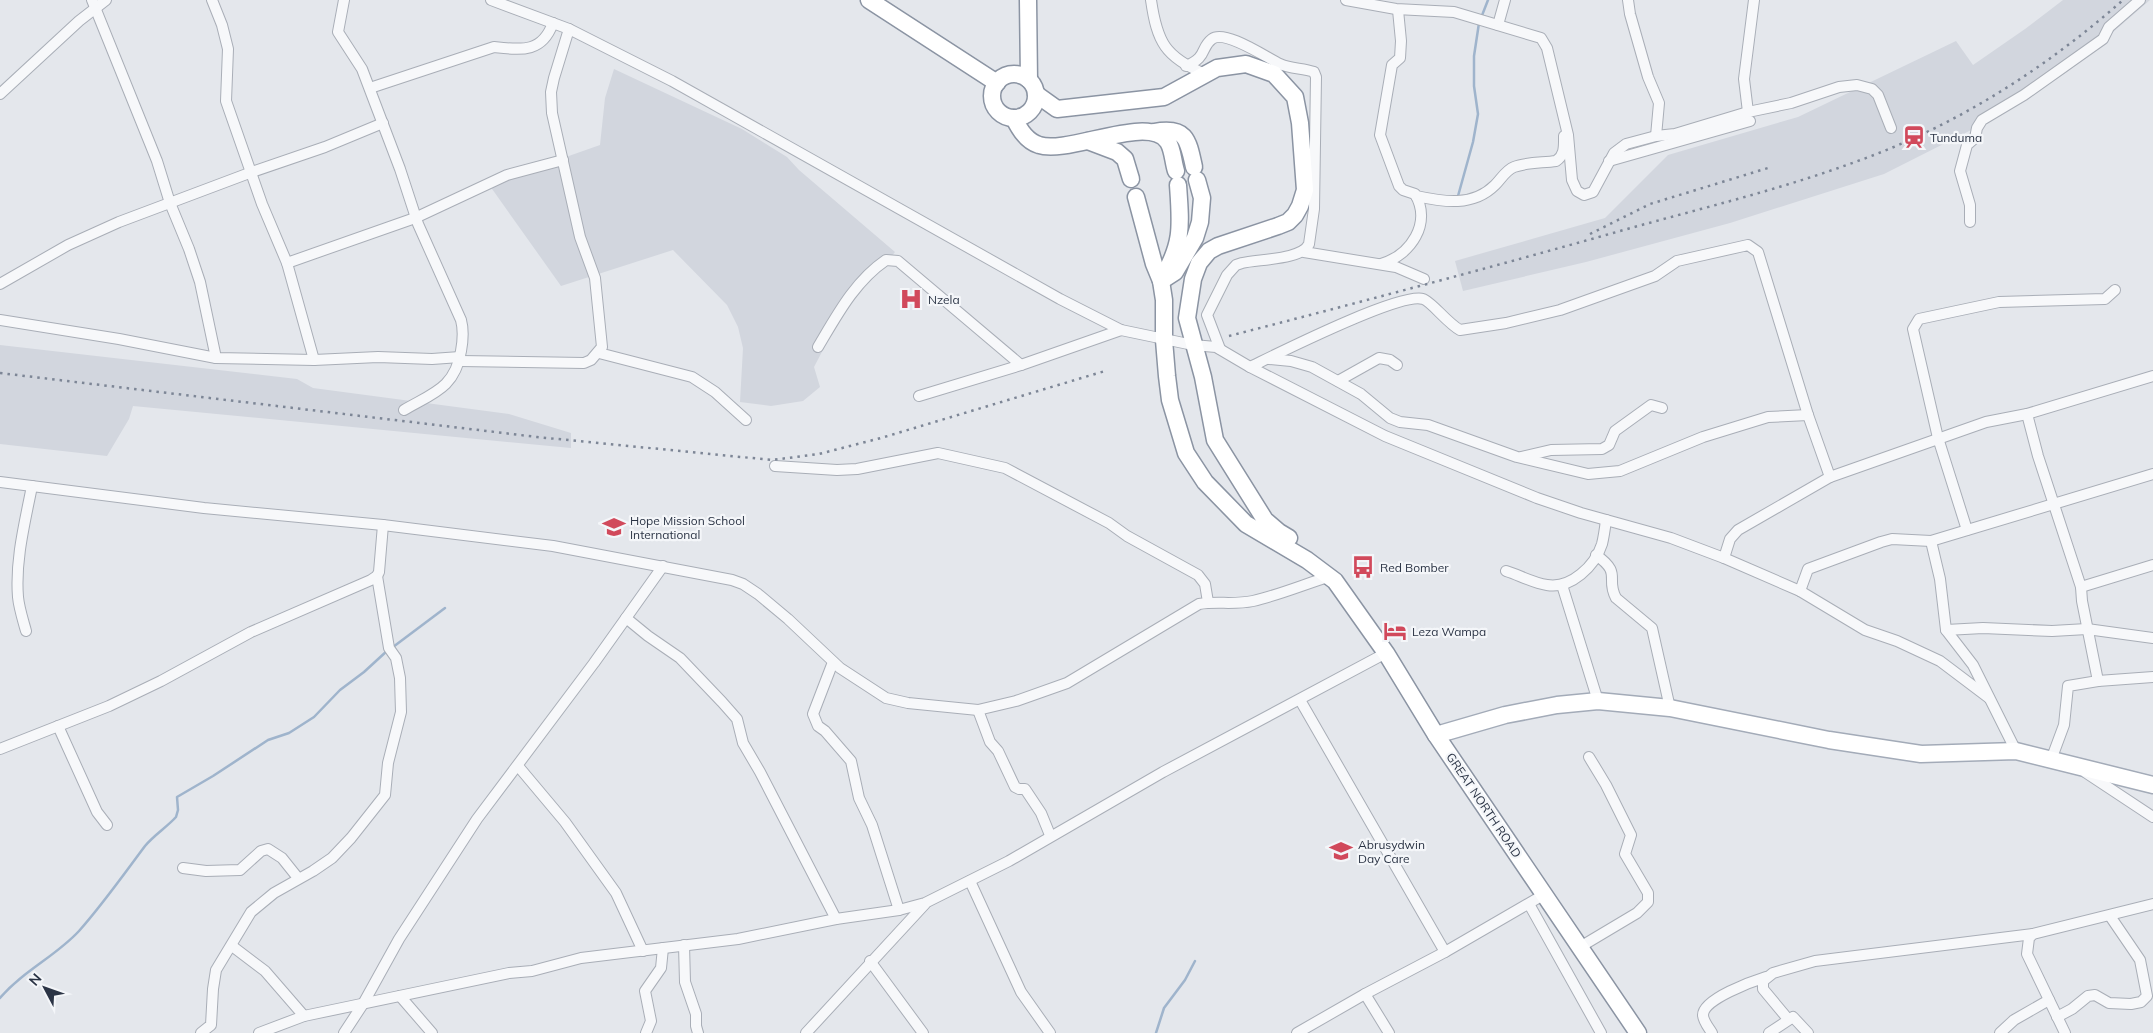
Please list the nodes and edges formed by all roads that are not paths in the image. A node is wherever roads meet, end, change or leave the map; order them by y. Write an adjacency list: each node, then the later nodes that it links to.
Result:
1 (106, 0): 13 (street)
2 (212, 0): 34 (street)
3 (344, 0): 22 (street)
4 (491, 0): 15 (street)
5 (870, 0): 20 (main road)
6 (1028, 0): 21 (main road)
7 (1151, 0): 18 (street)
8 (1346, 0): 14 (street)
9 (1505, 0): 16 (street)
10 (1628, 0): 30 (street)
11 (1754, 0): 24 (street)
12 (2140, 0): 40 (street)
13 (93, 4): 23 (street); 38 (street)
14 (1398, 10): 16 (street); 36 (street)
15 (553, 23): 17 (street); 22 (street)
16 (1498, 25): 26 (street)
17 (569, 29): 32 (street); 49 (street)
18 (1186, 66): 19 (street); 41 (street)
19 (1205, 74): 21 (main road, GREAT NORTH ROAD); 51 (main road, GREAT NORTH ROAD)
20 (997, 83): 21 (main road); 25 (main road)
21 (1033, 87): 25 (main road)
22 (370, 88): 27 (street)
23 (0, 94)
24 (1749, 116): 28 (street); 30 (street); 33 (street)
25 (1014, 118): 31 (main road)
26 (1564, 120): 33 (street); 36 (street)
27 (384, 123): 34 (street); 39 (street)
28 (1890, 128)
29 (1154, 132): 31 (main road); 45 (main road); 45 (main road)
30 (1656, 136): 33 (street)
31 (1088, 141): 35 (main road)
32 (563, 160): 39 (street); 54 (street)
33 (1609, 161)
34 (252, 172): 38 (street); 42 (street)
35 (1131, 180)
36 (1416, 196): 43 (street)
37 (1136, 198): 45 (main road)
38 (170, 203): 46 (street); 55 (street)
39 (415, 218): 42 (street); 56 (street)
40 (1970, 222)
41 (1304, 252): 43 (street); 53 (street)
42 (287, 263): 58 (street)
43 (1381, 264): 44 (street)
44 (1424, 279)
45 (1161, 281): 50 (main road)
46 (0, 284)
47 (2115, 290): 70 (street)
48 (0, 320): 55 (street)
49 (1121, 330): 50 (street); 59 (street)
50 (1164, 340): 51 (street); 88 (main road)
51 (1193, 345): 53 (street); 88 (main road, GREAT NORTH ROAD)
52 (818, 347): 59 (street)
53 (1220, 349): 61 (street)
54 (599, 353): 56 (street); 69 (street)
55 (216, 358): 58 (street)
56 (460, 359): 58 (street); 66 (street)
57 (1268, 359): 61 (street); 63 (street); 68 (street)
58 (314, 360)
59 (1021, 365): 64 (street)
60 (1397, 365): 63 (street)
61 (1250, 367): 78 (street)
62 (2153, 376): 67 (street)
63 (1338, 381): 71 (street)
64 (919, 396)
65 (1662, 408): 71 (street)
66 (404, 410)
67 (2027, 414): 70 (street); 77 (street)
68 (1808, 415): 71 (street); 74 (street)
69 (746, 420)
70 (1938, 438): 74 (street); 80 (street)
71 (1518, 457)
72 (776, 466): 92 (street)
73 (2153, 474): 77 (street)
74 (1830, 477): 83 (street)
75 (0, 482): 76 (street)
76 (32, 486): 79 (street); 96 (street)
77 (2055, 504): 80 (street); 90 (street)
78 (1606, 520): 82 (street); 83 (street)
79 (383, 525): 84 (street); 87 (street)
80 (1967, 530): 81 (street)
81 (1931, 541): 91 (street); 95 (street)
82 (1596, 555): 89 (street); 105 (street)
83 (1724, 558): 91 (street)
84 (663, 566): 93 (street); 99 (street)
85 (2153, 566): 90 (street)
86 (1506, 570): 89 (street)
87 (377, 576): 107 (street); 120 (street)
88 (1331, 576): 92 (street); 98 (main road, GREAT NORTH ROAD)
89 (1562, 585): 104 (street)
90 (2081, 587): 94 (street)
91 (1800, 590): 102 (street)
92 (1208, 602): 106 (street)
93 (626, 618): 113 (street); 128 (street)
94 (2087, 629): 95 (street); 97 (street); 101 (street)
95 (1946, 630): 102 (street)
96 (26, 631)
97 (2153, 638)
98 (1386, 653): 103 (street); 108 (main road, GREAT NORTH ROAD)
99 (833, 662): 106 (street); 126 (street)
100 (2153, 677): 101 (street)
101 (2098, 681): 112 (street)
102 (1989, 698): 110 (street)
103 (1300, 700): 118 (street); 135 (street)
104 (1598, 701): 105 (main road); 108 (main road)
105 (1670, 708): 110 (main road)
106 (978, 710): 118 (street)
107 (58, 726): 109 (street); 117 (street)
108 (1436, 735): 122 (main road, GREAT NORTH ROAD)
109 (0, 750)
110 (2016, 751): 112 (main road)
111 (1589, 757): 132 (street)
112 (2050, 760): 114 (main road)
113 (518, 766): 134 (street); 141 (street)
114 (2077, 766): 115 (main road); 116 (street)
115 (2153, 785)
116 (2153, 816)
117 (108, 825)
118 (1050, 835): 121 (street)
119 (183, 868): 120 (street)
120 (298, 878): 131 (street)
121 (970, 881): 123 (street); 154 (street)
122 (1545, 894): 124 (street); 132 (main road, GREAT NORTH ROAD)
123 (925, 903): 126 (street); 136 (street)
124 (1529, 904): 135 (street); 156 (street)
125 (2153, 904): 127 (street)
126 (899, 910): 128 (street)
127 (2110, 916): 129 (street); 143 (street)
128 (836, 919): 130 (street)
129 (2033, 934): 137 (street); 140 (street)
130 (684, 944): 133 (street); 151 (street)
131 (232, 946): 142 (street); 146 (street)
132 (1580, 947): 157 (main road, GREAT NORTH ROAD)
133 (663, 948): 134 (street); 150 (street)
134 (643, 951): 139 (street)
135 (1445, 952): 138 (street)
136 (870, 961): 152 (street); 153 (street)
137 (1766, 976): 144 (street); 158 (street)
138 (1365, 994): 145 (street); 155 (street)
139 (400, 996): 141 (street); 149 (street)
140 (2049, 1000): 143 (street); 161 (street)
141 (363, 1004): 142 (street); 148 (street)
142 (304, 1016): 147 (street)
143 (2057, 1017): 162 (street)
144 (1788, 1019): 159 (street); 160 (street)
145 (1302, 1031)
146 (201, 1033)
147 (259, 1033)
148 (344, 1033)
149 (432, 1033)
150 (646, 1033)
151 (698, 1033)
152 (806, 1033)
153 (923, 1033)
154 (1050, 1033)
155 (1389, 1033)
156 (1601, 1033)
157 (1638, 1033)
158 (1712, 1033)
159 (1769, 1033)
160 (1808, 1033)
161 (2000, 1033)
162 (2065, 1033)

